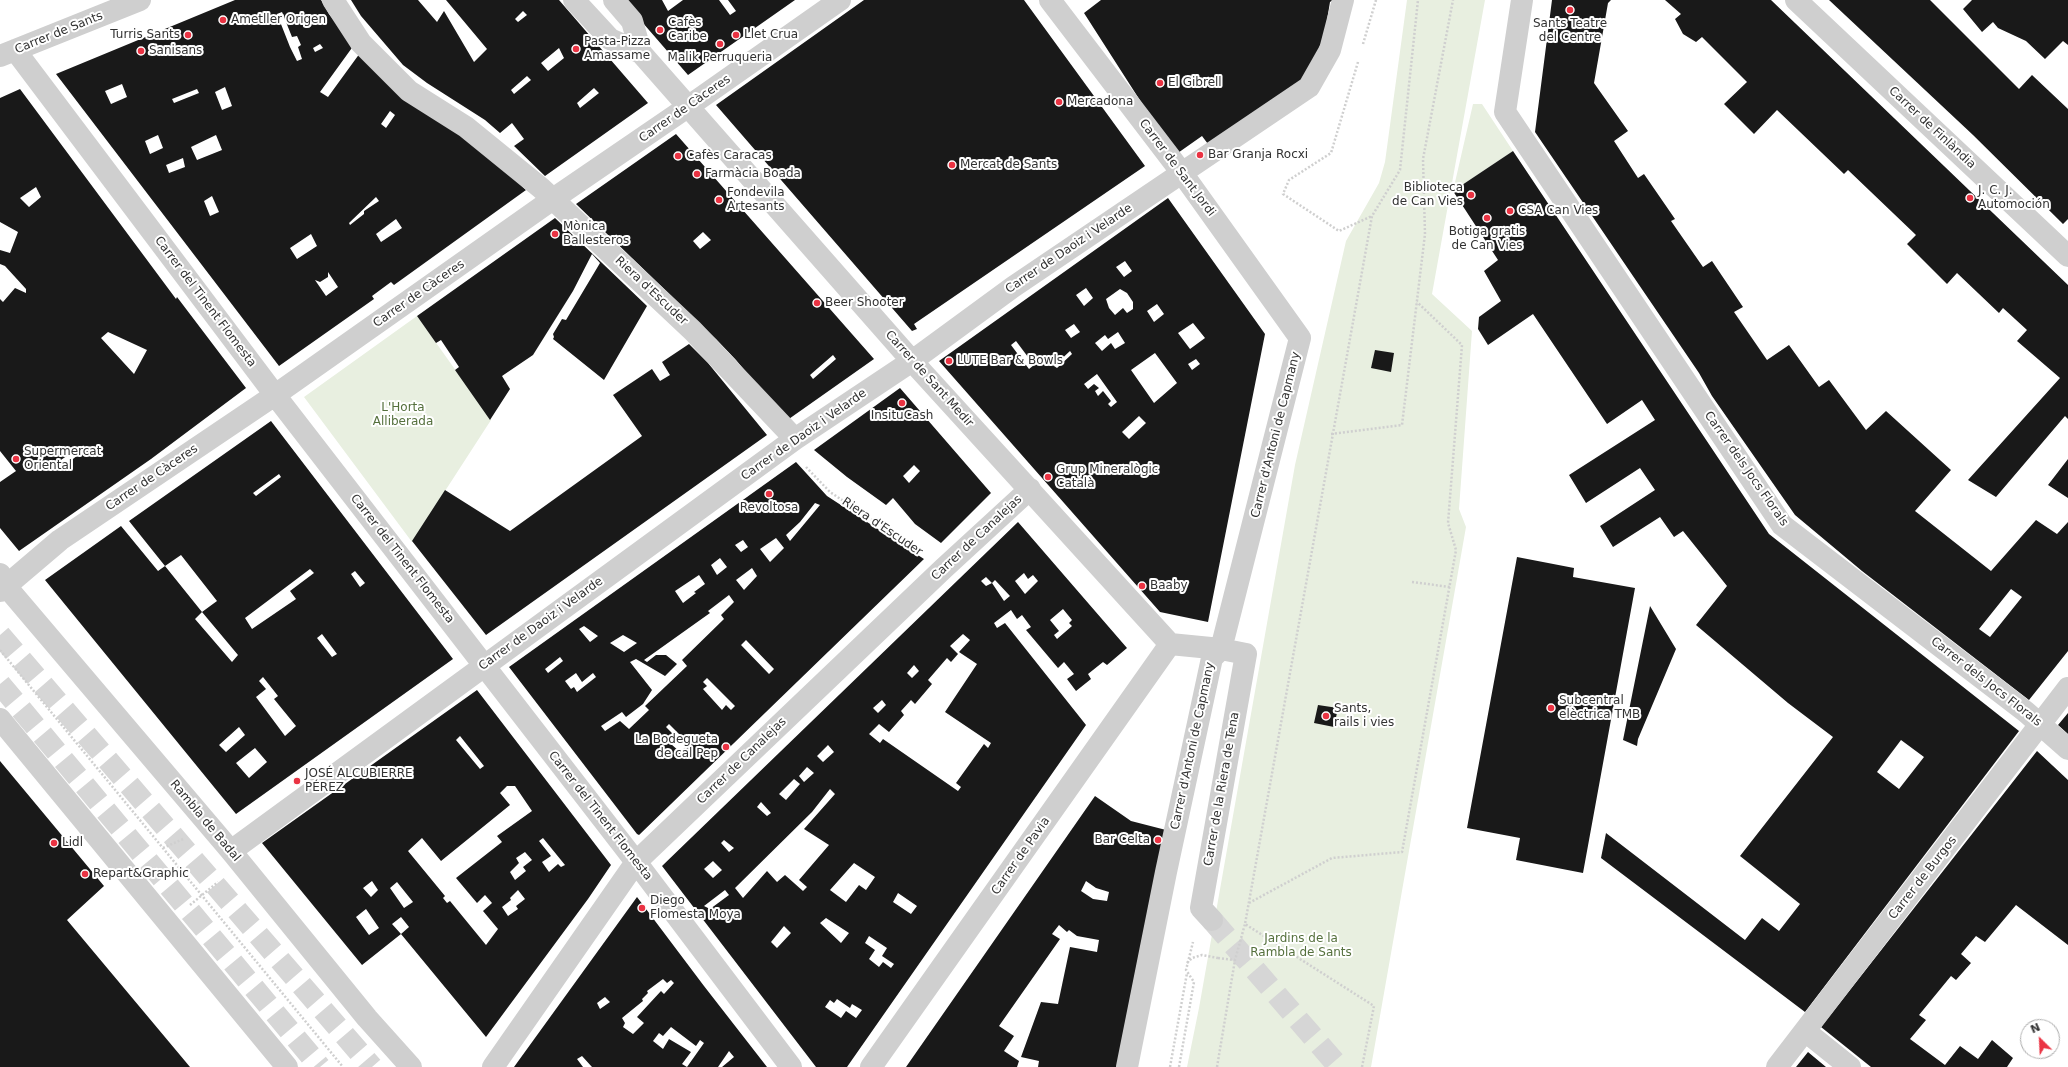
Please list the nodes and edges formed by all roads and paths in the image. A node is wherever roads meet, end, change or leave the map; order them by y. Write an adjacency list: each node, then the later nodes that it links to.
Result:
1 (140, 0): 14 (street, Carrer de Sants)
2 (333, 0): 19 (street, Riera d'Escuder)
3 (574, 0): 15 (street, Carrer de Sant Medir)
4 (614, 0): 15 (street, Carrer de Sant Medir)
5 (840, 0): 17 (street, Carrer de Càceres)
6 (1050, 0): 18 (street, Carrer de Sant Jordi)
7 (1343, 0): 18 (street, Carrer de Daoiz i Velarde)
8 (1376, 0): 13 (path)
9 (1418, 0): 20 (path)
10 (1453, 0): 22 (path)
11 (1522, 0): 39 (street, Carrer dels Jocs Florals)
12 (1796, 0): 21 (street, Carrer de Finlàndia)
13 (1363, 46)
14 (8, 53): 25 (street, Carrer del Tinent Flomesta)
15 (641, 53): 17 (street, Carrer de Sant Medir)
16 (1358, 61): 20 (path)
17 (689, 106): 19 (street, Carrer de Càceres); 24 (street, Carrer de Sant Medir)
18 (1182, 173): 23 (street, Carrer de Sant Jordi); 24 (street, Carrer de Daoiz i Velarde)
19 (553, 199): 25 (street, Carrer de Càceres); 27 (street, Riera d'Escuder)
20 (1372, 216): 26 (path)
21 (2066, 250)
22 (1417, 302): 26 (path); 32 (path)
23 (1300, 338): 34 (street, Carrer d'Antoni de Capmany)
24 (916, 359): 27 (street, Carrer de Daoiz i Velarde); 28 (street, Carrer de Sant Medir)
25 (275, 395): 31 (street, Carrer de Càceres); 36 (street, Carrer del Tinent Flomesta)
26 (1332, 434): 47 (path)
27 (795, 439): 29 (path, Riera d'Escuder); 36 (street, Carrer de Daoiz i Velarde)
28 (1030, 489): 29 (street, Carrer de Canalejas); 33 (street, Carrer de Sant Medir)
29 (943, 569): 44 (street, Carrer de Canalejas)
30 (1412, 582): 32 (path)
31 (2, 583): 43 (street, Rambla de Badal)
32 (1450, 587): 47 (path)
33 (1170, 644): 34 (street); 60 (street, Carrer de Pavia)
34 (1221, 649): 49 (street, Carrer de la Riera de Tena); 61 (street, Carrer d'Antoni de Capmany)
35 (0, 650): 42 (path)
36 (484, 665): 43 (street, Carrer de Daoiz i Velarde); 44 (street, Carrer del Tinent Flomesta)
37 (2068, 688): 39 (street, Carrer de Burgos)
38 (0, 719): 55 (street)
39 (2041, 725): 40 (street, Carrer dels Jocs Florals); 54 (street, Carrer de Burgos)
40 (2068, 750)
41 (185, 838): 42 (path)
42 (163, 848): 46 (path)
43 (231, 852): 57 (street, Rambla de Badal)
44 (636, 862): 58 (street, Carrer de Canalejas); 59 (street, Carrer del Tinent Flomesta)
45 (222, 879): 46 (path, Rambla de Badal)
46 (201, 895): 48 (path, Rambla de Badal); 56 (path)
47 (1249, 904): 50 (path)
48 (185, 910)
49 (1206, 914): 52 (path)
50 (1245, 924): 51 (path); 65 (path)
51 (1235, 960): 52 (path, bridge); 64 (path)
52 (1187, 965): 53 (path)
53 (1187, 973): 62 (path); 63 (path)
54 (1805, 1031): 66 (street, Carrer de Burgos); 67 (street)
55 (287, 1067)
56 (343, 1067)
57 (411, 1067)
58 (493, 1067)
59 (791, 1067)
60 (871, 1067)
61 (1127, 1067)
62 (1170, 1067)
63 (1179, 1067)
64 (1217, 1067)
65 (1362, 1067)
66 (1777, 1067)
67 (1850, 1067)

